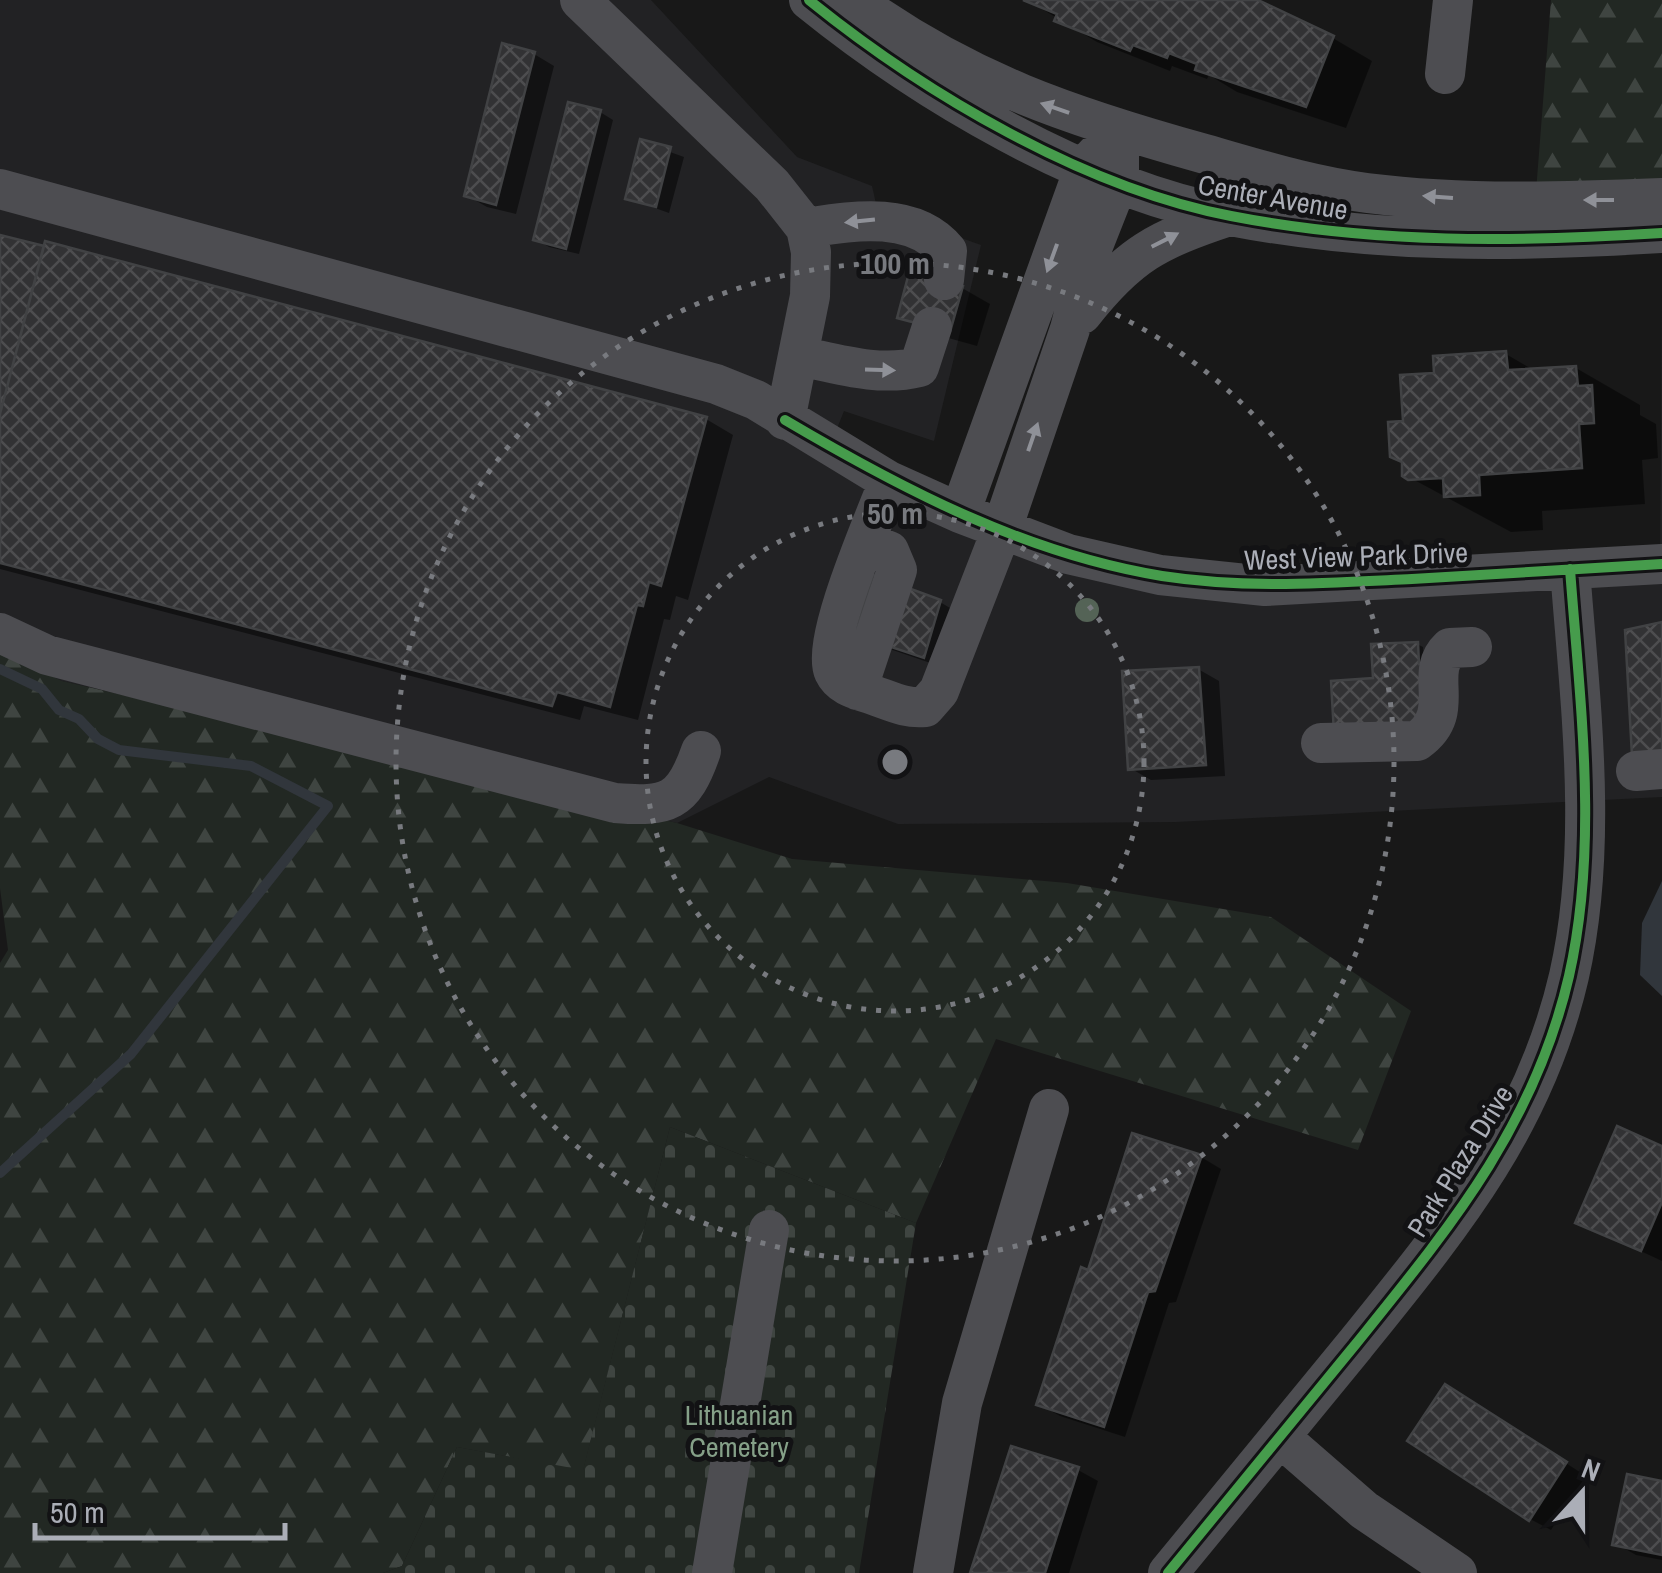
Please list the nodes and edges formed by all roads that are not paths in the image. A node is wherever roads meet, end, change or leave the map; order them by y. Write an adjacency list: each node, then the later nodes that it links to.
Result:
1 (580, 0): 11 (street)
2 (809, 0): 7 (street, Center Avenue)
3 (854, 0): 6 (street, Center Avenue, one-way to 3)
4 (1453, 0): 5 (street)
5 (1445, 74)
6 (1119, 130): 7 (street); 9 (street, Center Avenue, one-way to 6)
7 (1102, 173): 10 (street, Center Avenue); 15 (street); 19 (street, one-way to 19)
8 (0, 189): 17 (street, West View Park Drive)
9 (1662, 198)
10 (1229, 216): 12 (street, Center Avenue); 15 (street, one-way to 10)
11 (806, 228): 13 (street, one-way to 11); 16 (street)
12 (1662, 234)
13 (944, 280)
14 (932, 327): 16 (street, one-way to 14)
15 (1070, 330): 20 (street, one-way to 15)
16 (800, 356): 17 (street)
17 (785, 420): 18 (street, West View Park Drive)
18 (889, 480): 19 (street, West View Park Drive); 20 (street)
19 (960, 512): 20 (street, West View Park Drive)
20 (1002, 529): 22 (street, West View Park Drive)
21 (1662, 564): 22 (street, West View Park Drive)
22 (1570, 569): 29 (street, Park Plaza Drive)
23 (0, 633): 26 (street)
24 (1472, 647): 25 (street)
25 (1321, 743)
26 (701, 751)
27 (1049, 1109): 31 (street)
28 (769, 1230): 30 (street)
29 (1280, 1437): 32 (street, Park Plaza Drive); 33 (street)
30 (712, 1573)
31 (934, 1573)
32 (1168, 1573)
33 (1457, 1573)

